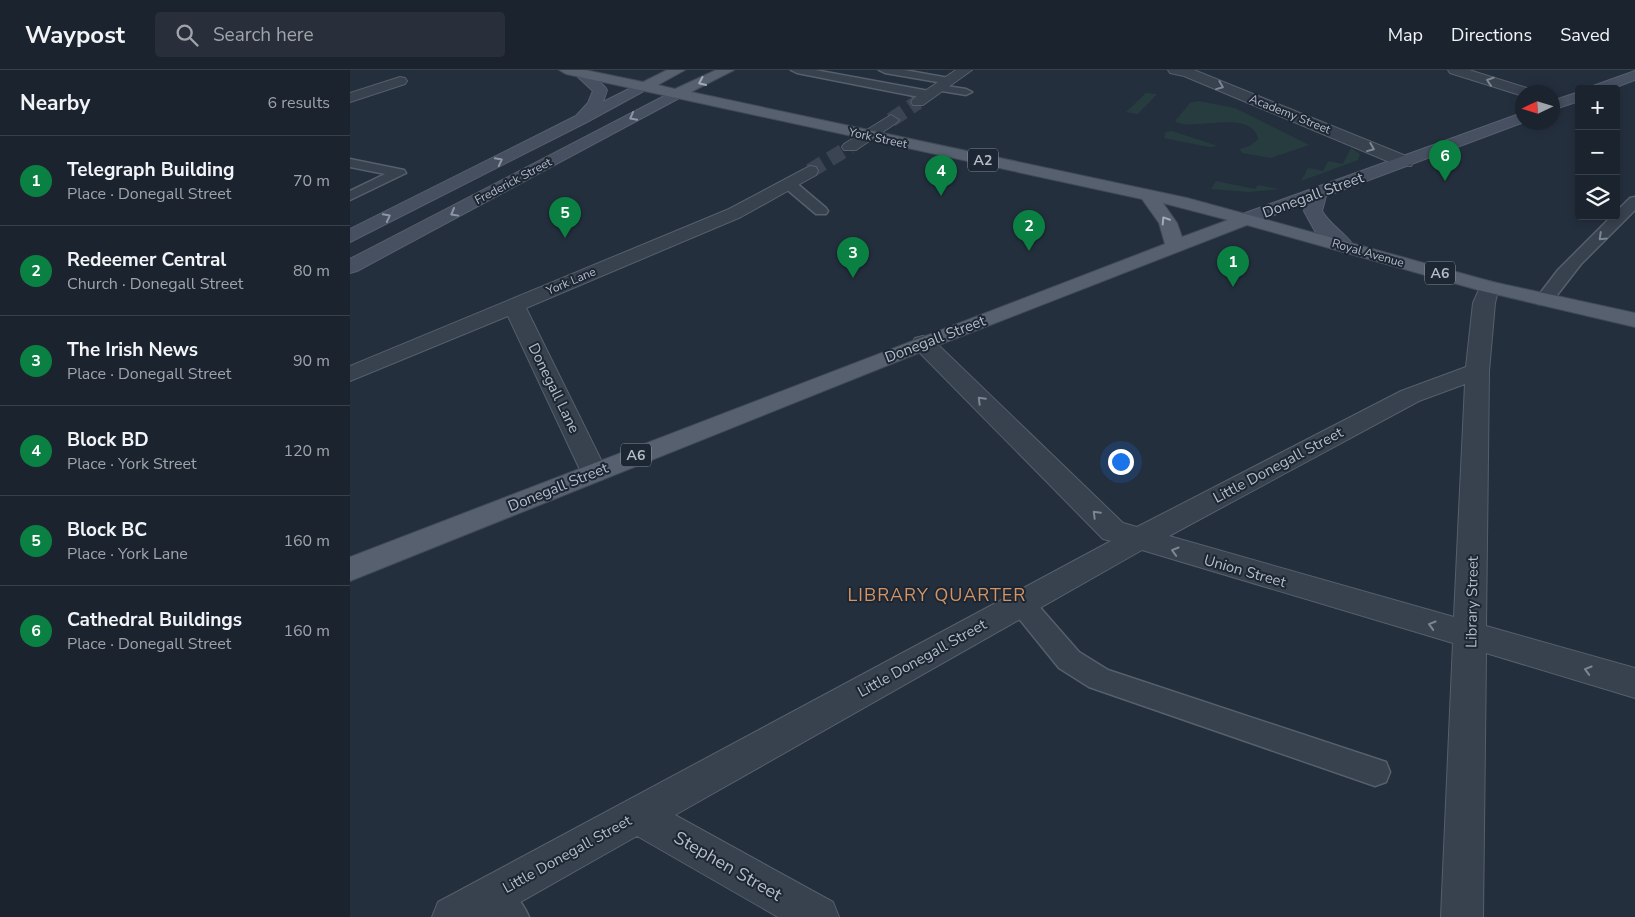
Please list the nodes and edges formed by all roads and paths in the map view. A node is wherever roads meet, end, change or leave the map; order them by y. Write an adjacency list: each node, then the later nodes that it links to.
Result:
1 (566, 70): 9 (main road, York Street / A2)
2 (678, 70): 13 (main road)
3 (727, 70): 18 (main road, one-way to 18)
4 (797, 70): 15 (lane)
5 (885, 70): 15 (lane)
6 (965, 70): 15 (street)
7 (1175, 70): 28 (street, Academy Street, one-way to 28)
8 (1455, 70): 14 (street, one-way to 8)
9 (582, 73): 13 (main road, York Street / A2); 23 (main road)
10 (1634, 76): 12 (main road)
11 (400, 81): 20 (street)
12 (1609, 85)
13 (644, 87): 18 (main road, York Street / A2); 23 (main road, Frederick Street)
14 (1515, 89)
15 (934, 91): 16 (lane)
16 (966, 92)
17 (741, 93): 22 (main road)
18 (676, 94): 22 (main road, York Street / A2); 41 (main road, Frederick Street, one-way to 41)
19 (1575, 97): 21 (main road)
20 (350, 98)
21 (1560, 102)
22 (750, 110): 26 (main road, York Street / A2)
23 (579, 120): 38 (main road, Frederick Street, one-way to 23)
24 (891, 120): 26 (street)
25 (1515, 121): 28 (main road, Donegall Street)
26 (869, 136): 27 (street); 34 (main road, York Street / A2)
27 (850, 147)
28 (1405, 162): 32 (main road, Donegall Street)
29 (350, 163): 33 (lane)
30 (810, 171): 31 (street, York Lane)
31 (789, 184): 36 (lane); 44 (street, York Lane)
32 (1317, 194): 37 (main road, Donegall Street); 39 (main road)
33 (350, 196)
34 (1148, 196): 37 (main road, York Street / A2); 40 (main road, one-way to 34)
35 (1635, 201): 43 (lane, one-way to 43)
36 (821, 211)
37 (1247, 219): 39 (main road, Royal Avenue / A6); 40 (main road, Donegall Street / A6)
38 (350, 236)
39 (1343, 245): 42 (main road, Royal Avenue / A6)
40 (1176, 247): 46 (main road, Donegall Street / A6)
41 (350, 267)
42 (1489, 287): 43 (main road, Royal Avenue / A6); 47 (street, Library Street)
43 (1544, 300): 45 (main road, Royal Avenue / A6)
44 (514, 305): 48 (street, York Lane); 49 (street, Donegall Lane)
45 (1635, 320)
46 (923, 342): 49 (main road, Donegall Street / A6); 50 (street, Union Street, one-way to 46)
47 (1477, 371): 50 (street, Little Donegall Street); 53 (street, Library Street)
48 (350, 374)
49 (594, 472): 51 (main road, Donegall Street / A6)
50 (1136, 540): 52 (street, Little Donegall Street); 53 (street, Union Street, one-way to 50)
51 (350, 569)
52 (1021, 603): 55 (lane); 56 (street, Little Donegall Street)
53 (1471, 636): 54 (street, Union Street, one-way to 53); 60 (street, Library Street)
54 (1635, 683)
55 (1375, 772)
56 (638, 815): 57 (street, Little Donegall Street); 59 (street, Stephen Street)
57 (501, 907): 58 (street, Little Donegall Street)
58 (453, 917)
59 (818, 917)
60 (1462, 917)

